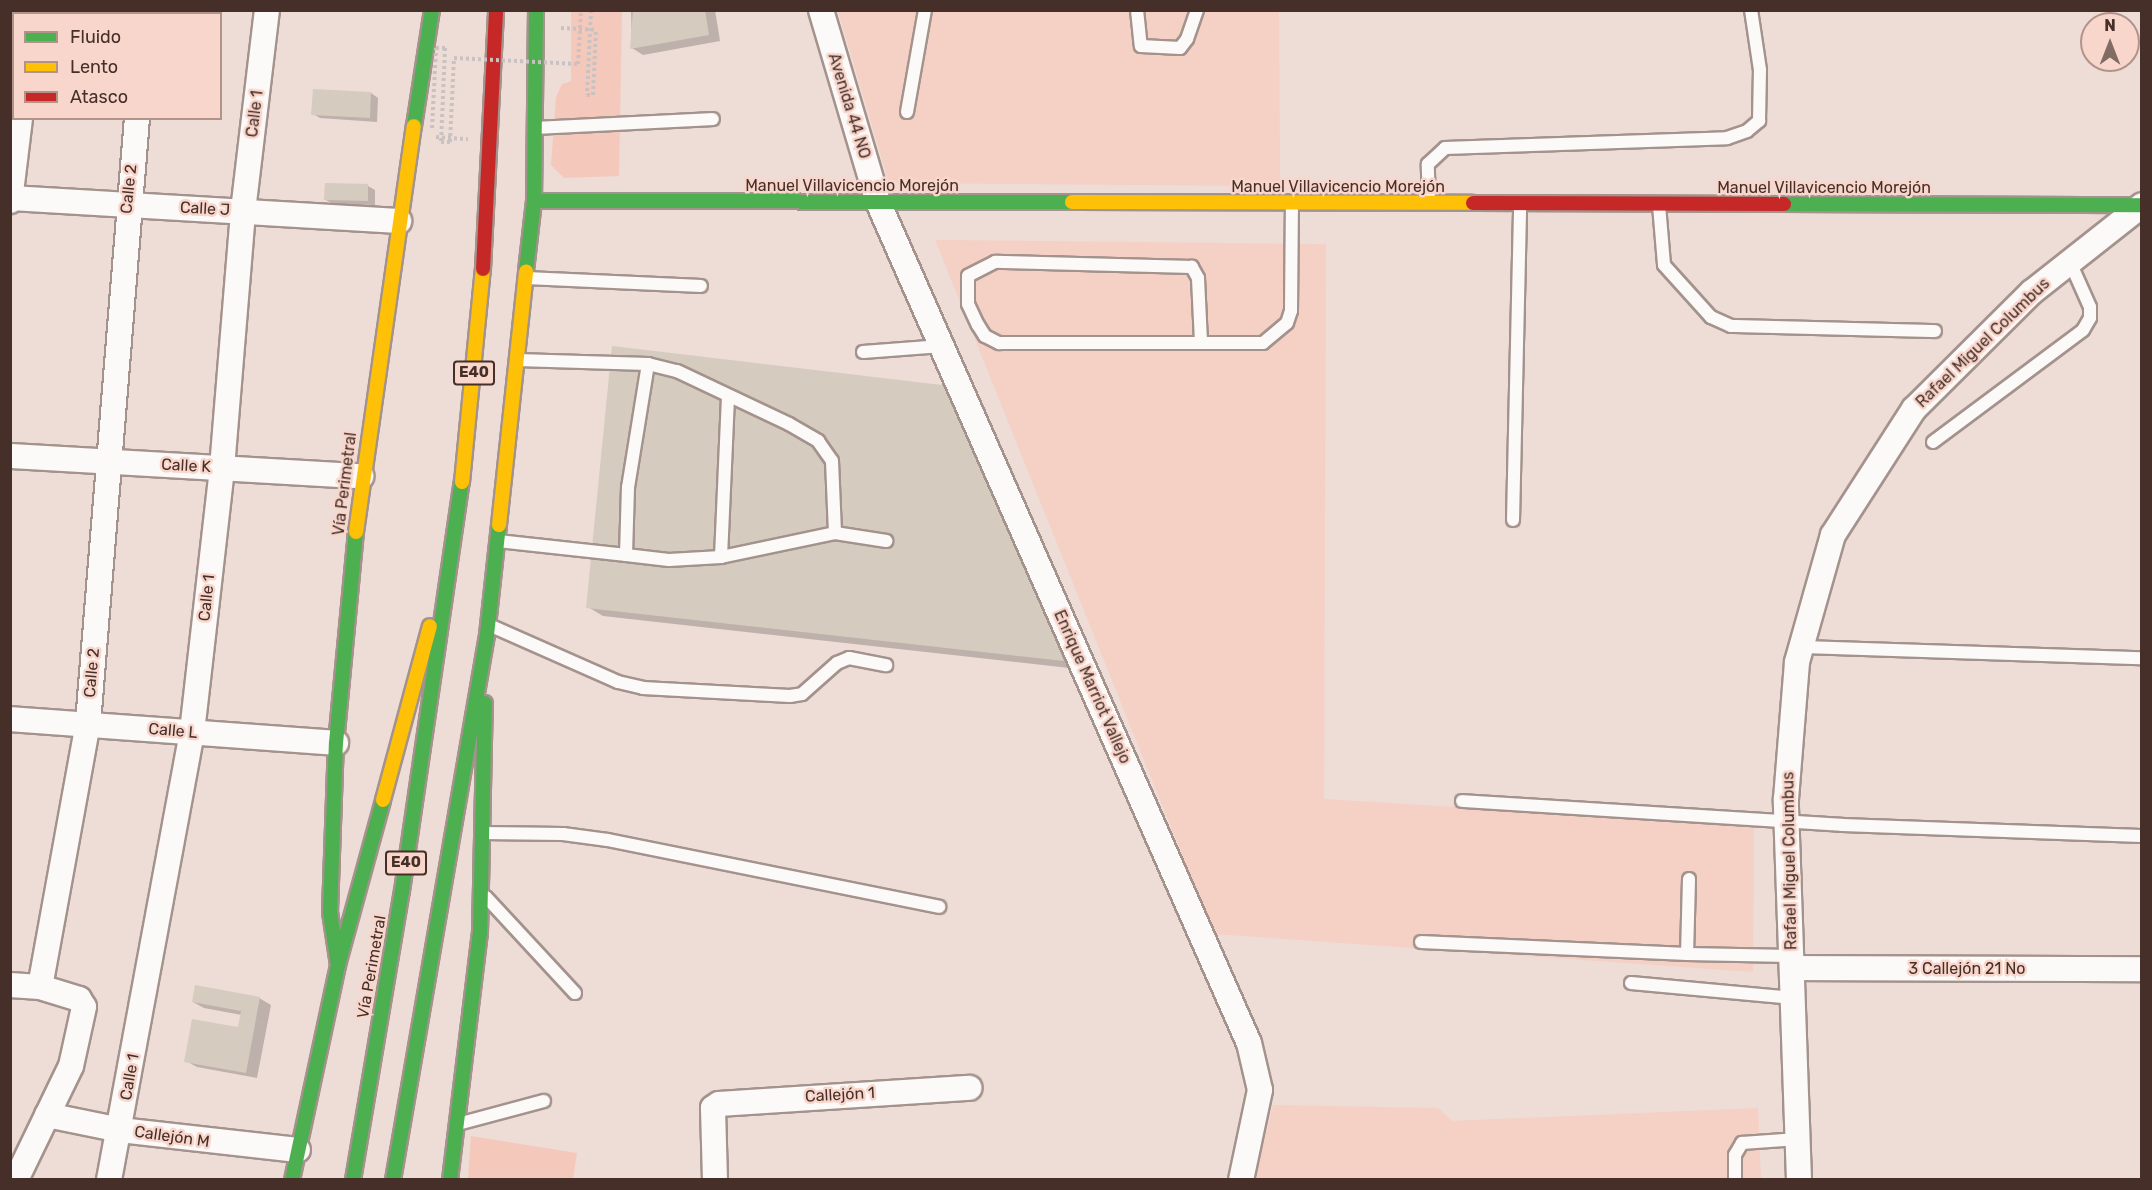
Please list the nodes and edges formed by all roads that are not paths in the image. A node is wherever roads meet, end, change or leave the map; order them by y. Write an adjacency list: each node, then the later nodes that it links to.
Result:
1 (267, 10): 26 (street, Calle 1)
2 (432, 10): 27 (main road, Vía Perimetral)
3 (488, 10): 11 (main road)
4 (496, 10): 11 (main road, Vía Perimetral / E40)
5 (536, 10): 16 (main road, E40)
6 (821, 10): 19 (street, Avenida 44 NO)
7 (925, 10): 12 (lane)
8 (1137, 10): 9 (lane)
9 (1197, 10)
10 (1751, 10): 21 (lane)
11 (494, 47): 47 (main road, Vía Perimetral / E40)
12 (907, 112)
13 (713, 119): 16 (lane)
14 (20, 120): 17 (street)
15 (137, 120): 24 (street, Calle 2)
16 (534, 128): 18 (main road, E40)
17 (11, 199): 24 (street, Calle J)
18 (534, 201): 19 (main road, Manuel Villavicencio Morejón); 29 (main road, E40)
19 (878, 202): 20 (main road, Manuel Villavicencio Morejón); 33 (street, Enrique Marriot Vallejo)
20 (1292, 203): 21 (main road, Manuel Villavicencio Morejón); 32 (lane)
21 (1429, 203): 22 (main road, Manuel Villavicencio Morejón)
22 (1520, 204): 23 (main road, Manuel Villavicencio Morejón); 43 (lane)
23 (1659, 204): 25 (main road, Manuel Villavicencio Morejón); 31 (lane)
24 (127, 205): 26 (street, Calle J); 40 (street, Calle 2)
25 (2142, 205): 28 (street, Rafael Miguel Columbus)
26 (243, 211): 27 (street, Calle J); 41 (street, Calle 1)
27 (399, 221): 42 (main road, Vía Perimetral)
28 (2070, 262): 38 (lane); 51 (street, Rafael Miguel Columbus)
29 (525, 278): 30 (lane); 35 (main road, E40)
30 (701, 286)
31 (1935, 331)
32 (1201, 342): 32 (lane)
33 (942, 346): 34 (lane); 89 (street, Enrique Marriot Vallejo)
34 (863, 351)
35 (516, 360): 36 (lane); 45 (main road, E40)
36 (648, 364): 37 (lane); 48 (lane)
37 (728, 398): 44 (lane); 49 (lane)
38 (1933, 442)
39 (10, 456): 40 (street, Calle K)
40 (109, 462): 41 (street, Calle K); 55 (street, Calle 2)
41 (222, 468): 42 (street, Calle K); 56 (street, Calle 1)
42 (361, 476): 57 (main road, Vía Perimetral)
43 (1513, 520)
44 (835, 533): 46 (lane); 49 (lane)
45 (497, 541): 48 (lane); 50 (main road, E40)
46 (886, 542)
47 (453, 546): 68 (main road, Vía Perimetral); 85 (main road, Vía Perimetral / E40)
48 (626, 555): 49 (lane)
49 (721, 557)
50 (488, 630): 53 (lane); 60 (main road); 86 (main road, E40)
51 (1802, 647): 52 (lane); 59 (street, Rafael Miguel Columbus)
52 (2142, 658)
53 (885, 665)
54 (10, 719): 55 (street, Calle L)
55 (88, 723): 56 (street, Calle L); 72 (street, Calle 2)
56 (192, 732): 57 (street, Calle L); 79 (street, Calle 1)
57 (336, 743): 68 (main road, Vía Perimetral)
58 (1462, 801): 59 (lane)
59 (1787, 822): 61 (lane); 67 (street, Rafael Miguel Columbus)
60 (482, 833): 63 (main road); 64 (lane)
61 (2142, 836)
62 (1689, 879): 66 (lane)
63 (481, 891): 73 (lane); 78 (main road)
64 (939, 907)
65 (1421, 942): 66 (lane)
66 (1687, 954): 67 (lane)
67 (1792, 962): 69 (street, 3 Callejón 21 No); 74 (street, Rafael Miguel Columbus)
68 (338, 965): 81 (main road, Vía Perimetral)
69 (2142, 969)
70 (1631, 983): 74 (lane)
71 (10, 985): 72 (street)
72 (40, 987): 77 (street)
73 (575, 993)
74 (1793, 998): 80 (street, Rafael Miguel Columbus)
75 (969, 1088): 88 (street, Callejón 1)
76 (544, 1101): 78 (lane)
77 (47, 1115): 79 (street, Callejón M); 82 (street)
78 (457, 1125): 87 (main road)
79 (120, 1130): 81 (street, Callejón M); 83 (street, Calle 1)
80 (1798, 1138): 90 (lane); 91 (street, Rafael Miguel Columbus)
81 (298, 1150): 84 (main road, Vía Perimetral)
82 (16, 1179)
83 (109, 1179)
84 (292, 1179)
85 (353, 1179)
86 (393, 1179)
87 (450, 1179)
88 (715, 1179)
89 (1241, 1179)
90 (1735, 1179)
91 (1799, 1179)

